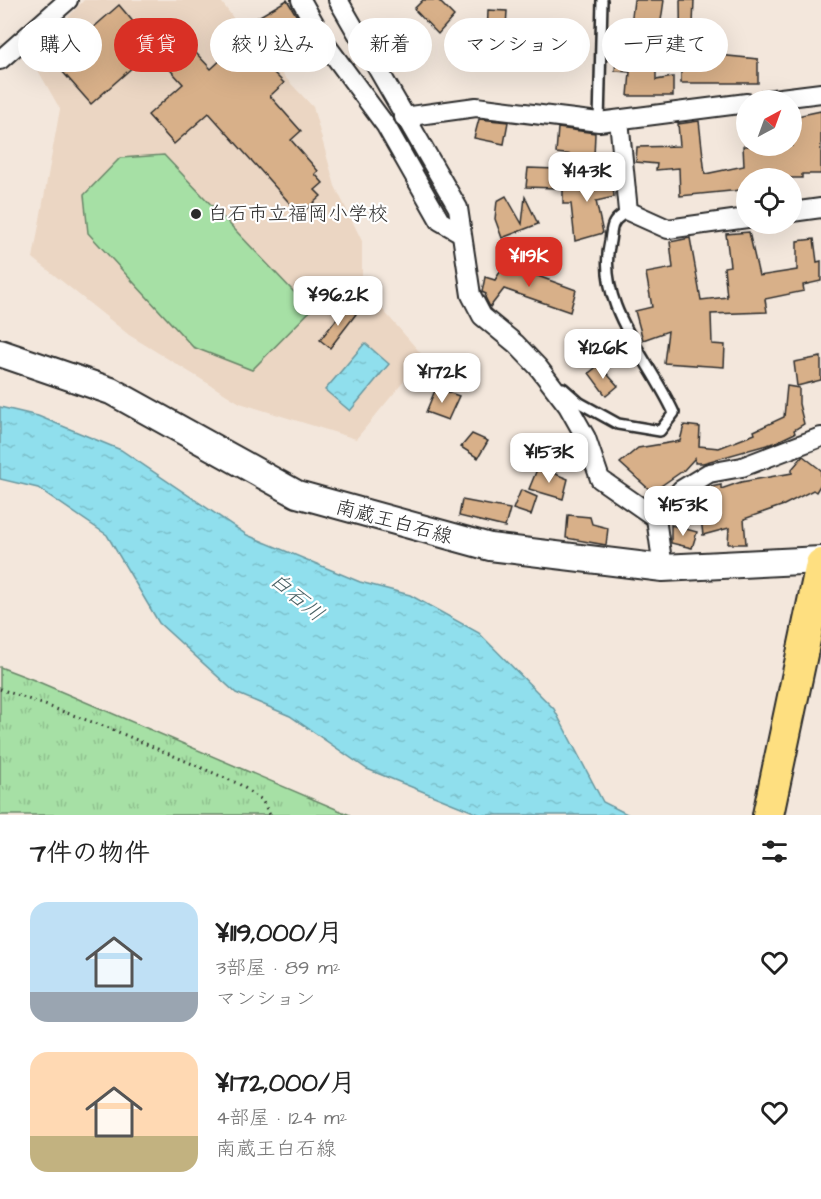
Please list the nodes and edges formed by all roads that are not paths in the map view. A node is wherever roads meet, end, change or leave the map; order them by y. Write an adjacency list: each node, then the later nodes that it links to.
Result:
1 (68, 0): 5 (street)
2 (300, 0): 16 (street)
3 (338, 0): 9 (street)
4 (602, 0): 11 (lane)
5 (0, 60)
6 (821, 93): 7 (street)
7 (802, 95)
8 (736, 104): 10 (street)
9 (404, 117): 11 (street); 16 (street)
10 (619, 120): 11 (street); 13 (street)
11 (600, 122)
12 (821, 208): 14 (street)
13 (627, 211): 15 (street); 18 (lane)
14 (802, 211)
15 (736, 220)
16 (461, 233): 18 (street)
17 (0, 353): 22 (main road, 南蔵王白石線)
18 (541, 371): 20 (street)
19 (821, 437): 20 (street)
20 (656, 518): 22 (street)
21 (820, 566): 22 (main road, 南蔵王白石線); 23 (main road)
22 (663, 568)
23 (768, 815)

